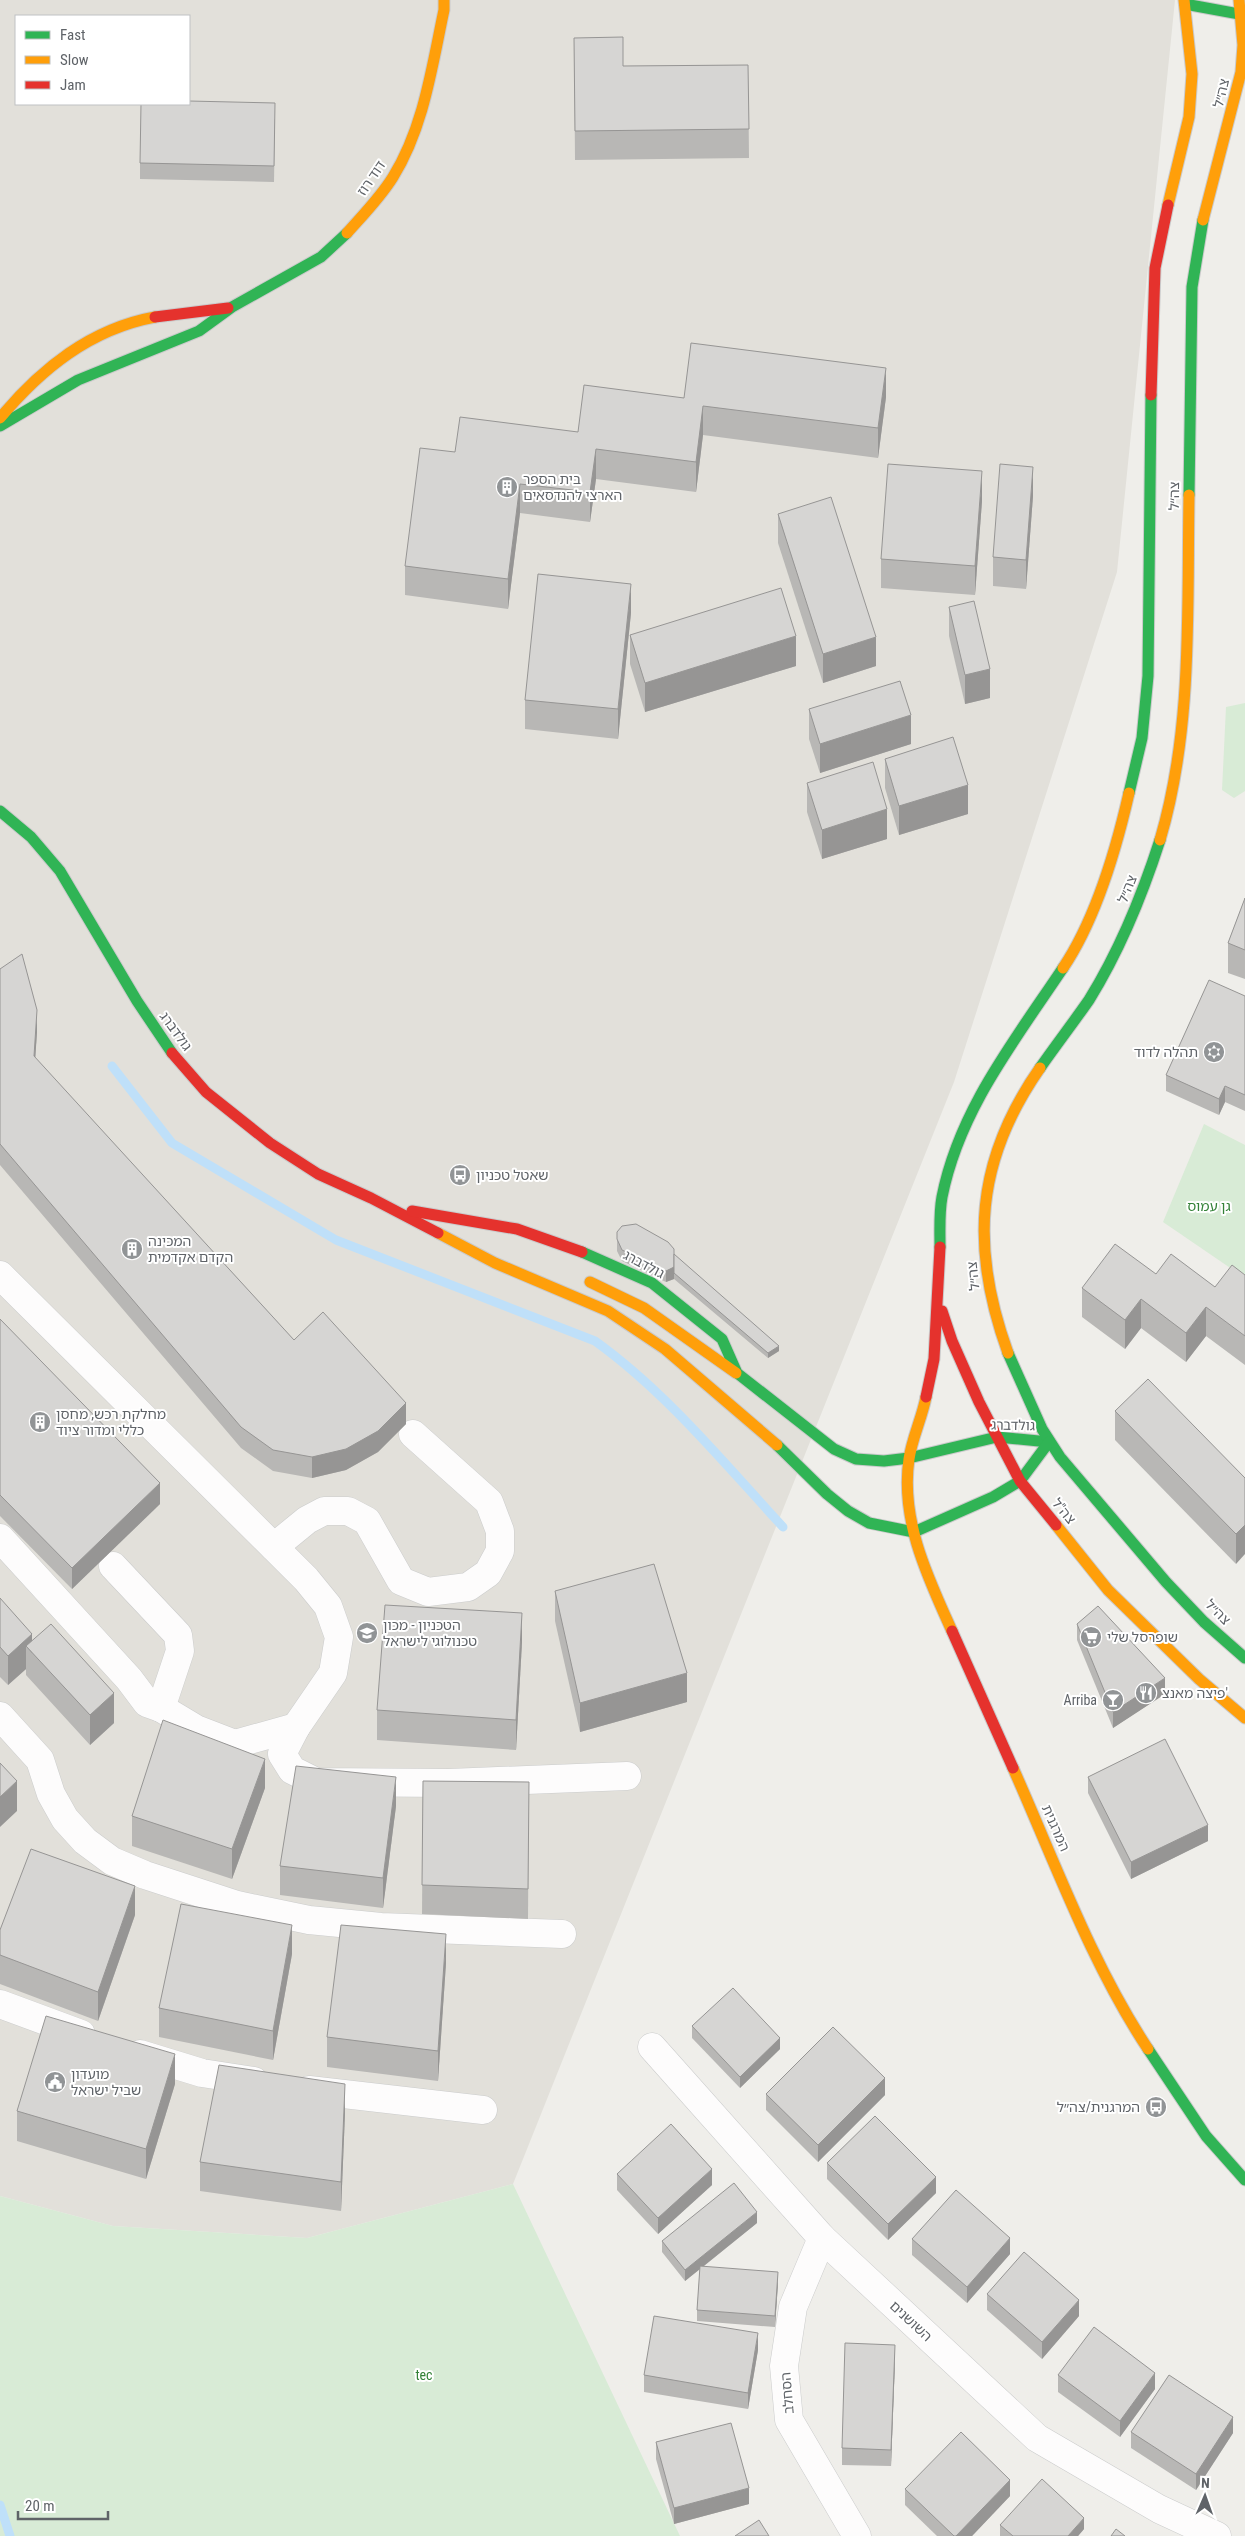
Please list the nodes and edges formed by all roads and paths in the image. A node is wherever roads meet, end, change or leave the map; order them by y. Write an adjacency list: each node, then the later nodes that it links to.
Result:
1 (444, 0): 6 (street, דוד רוז)
2 (1239, 0): 4 (street, צה״ל)
3 (1188, 1): 4 (street); 14 (street, צה״ל)
4 (1243, 15): 5 (street, צה״ל)
5 (1243, 70): 20 (street, צה״ל)
6 (232, 307): 7 (street, דוד רוז); 8 (street, דוד רוז)
7 (0, 418)
8 (0, 426)
9 (0, 811): 10 (street, גולדברג)
10 (3, 819): 11 (street, גולדברג)
11 (388, 1208): 12 (street, גולדברג); 23 (street, גולדברג)
12 (436, 1215): 13 (street); 17 (street, גולדברג)
13 (481, 1236)
14 (936, 1273): 19 (street, צה"ל); 21 (street, המרגנית)
15 (0, 1275): 25 (street)
16 (577, 1276): 17 (street)
17 (737, 1373): 21 (street, גולדברג)
18 (413, 1434): 25 (street)
19 (997, 1437): 20 (street, גולדברג); 21 (street, גולדברג); 22 (street, צה"ל)
20 (1049, 1442): 22 (street, גולדברג); 27 (street, צה״ל)
21 (909, 1458): 23 (street, המרגנית)
22 (1020, 1481): 23 (street, גולדברג); 30 (street, צה"ל)
23 (914, 1532): 37 (street, המרגנית)
24 (0, 1538): 28 (street)
25 (274, 1548): 31 (street)
26 (113, 1566): 28 (street)
27 (1245, 1658)
28 (161, 1708): 31 (street)
29 (0, 1716): 33 (street)
30 (1245, 1718)
31 (296, 1727): 32 (street)
32 (627, 1776)
33 (562, 1934)
34 (0, 2004): 36 (street)
35 (652, 2047): 38 (street, השושנים)
36 (483, 2110)
37 (1245, 2180)
38 (822, 2238): 39 (street, הסחלב); 40 (street, השושנים)
39 (857, 2536)
40 (1217, 2536)

